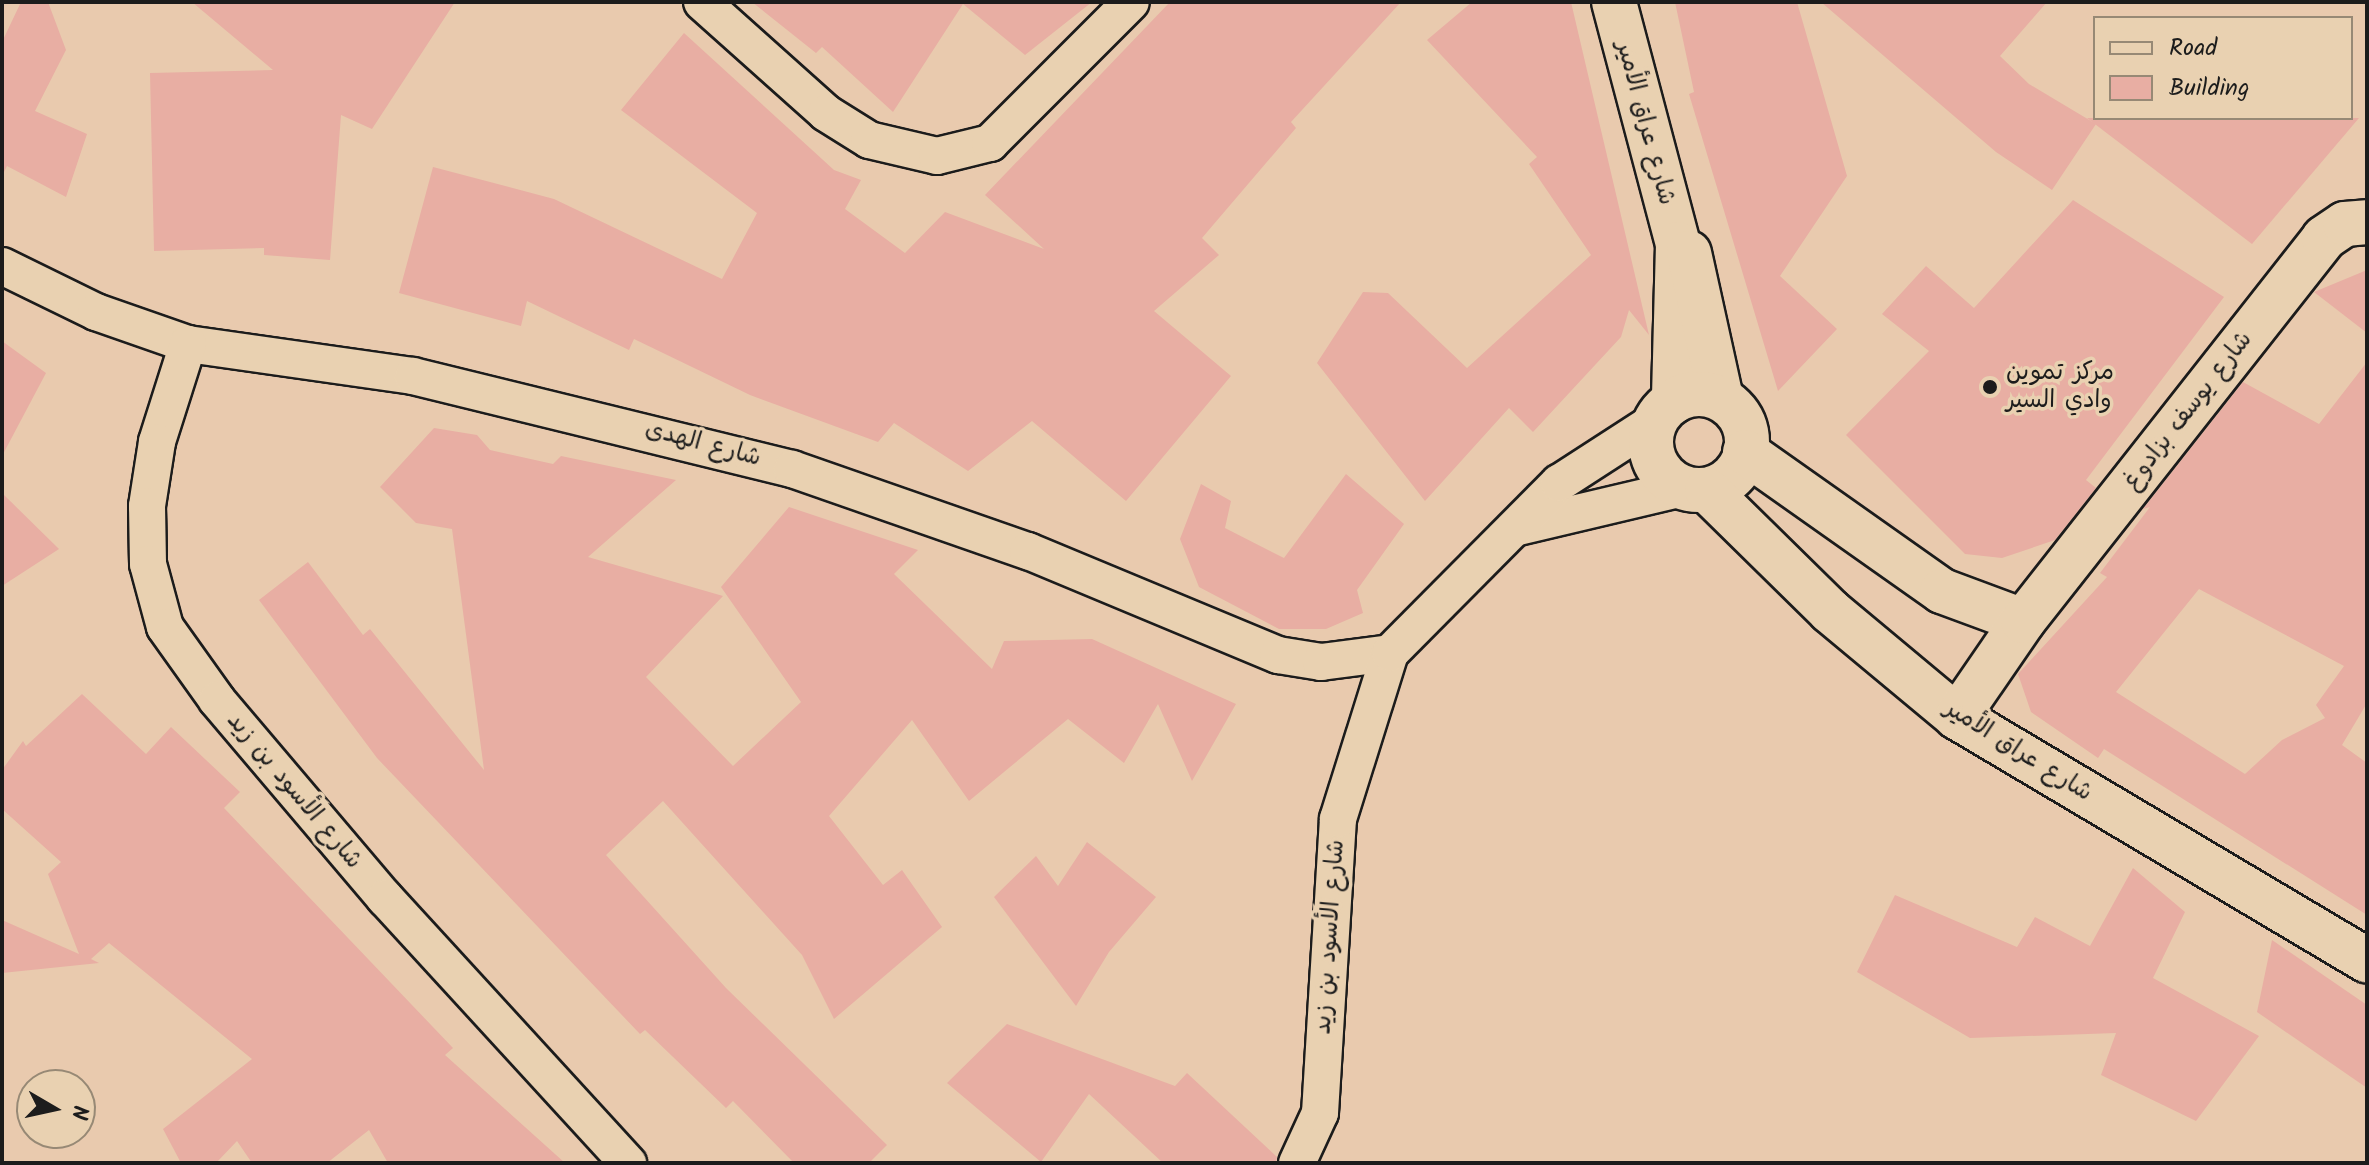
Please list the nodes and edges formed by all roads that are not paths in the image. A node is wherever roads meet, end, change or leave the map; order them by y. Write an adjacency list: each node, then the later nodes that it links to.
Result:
1 (702, 2): 2 (street)
2 (1131, 2)
3 (1614, 2): 5 (main road, شارع عراق الأمير)
4 (2367, 222): 13 (main road, شارع يوسف بزادوغ)
5 (1678, 244): 8 (main road, شارع عراق الأمير); 9 (main road, شارع عراق الأمير)
6 (2, 266): 7 (street, شارع الهدى)
7 (188, 344): 14 (street, شارع الهدى); 17 (street, شارع الأسود بن زيد)
8 (1721, 399): 9 (main road); 10 (main road)
9 (1665, 411): 11 (main road); 12 (street, شارع الأسود بن زيد)
10 (1745, 452): 11 (main road); 13 (main road)
11 (1695, 489): 12 (street); 15 (main road, شارع عراق الأمير)
12 (1518, 527): 14 (street, شارع الأسود بن زيد)
13 (2023, 621): 15 (main road, شارع يوسف بزادوغ)
14 (1390, 653): 18 (street, شارع الأسود بن زيد)
15 (1957, 717): 16 (main road, شارع عراق الأمير)
16 (2367, 960)
17 (628, 1163)
18 (1297, 1163)

